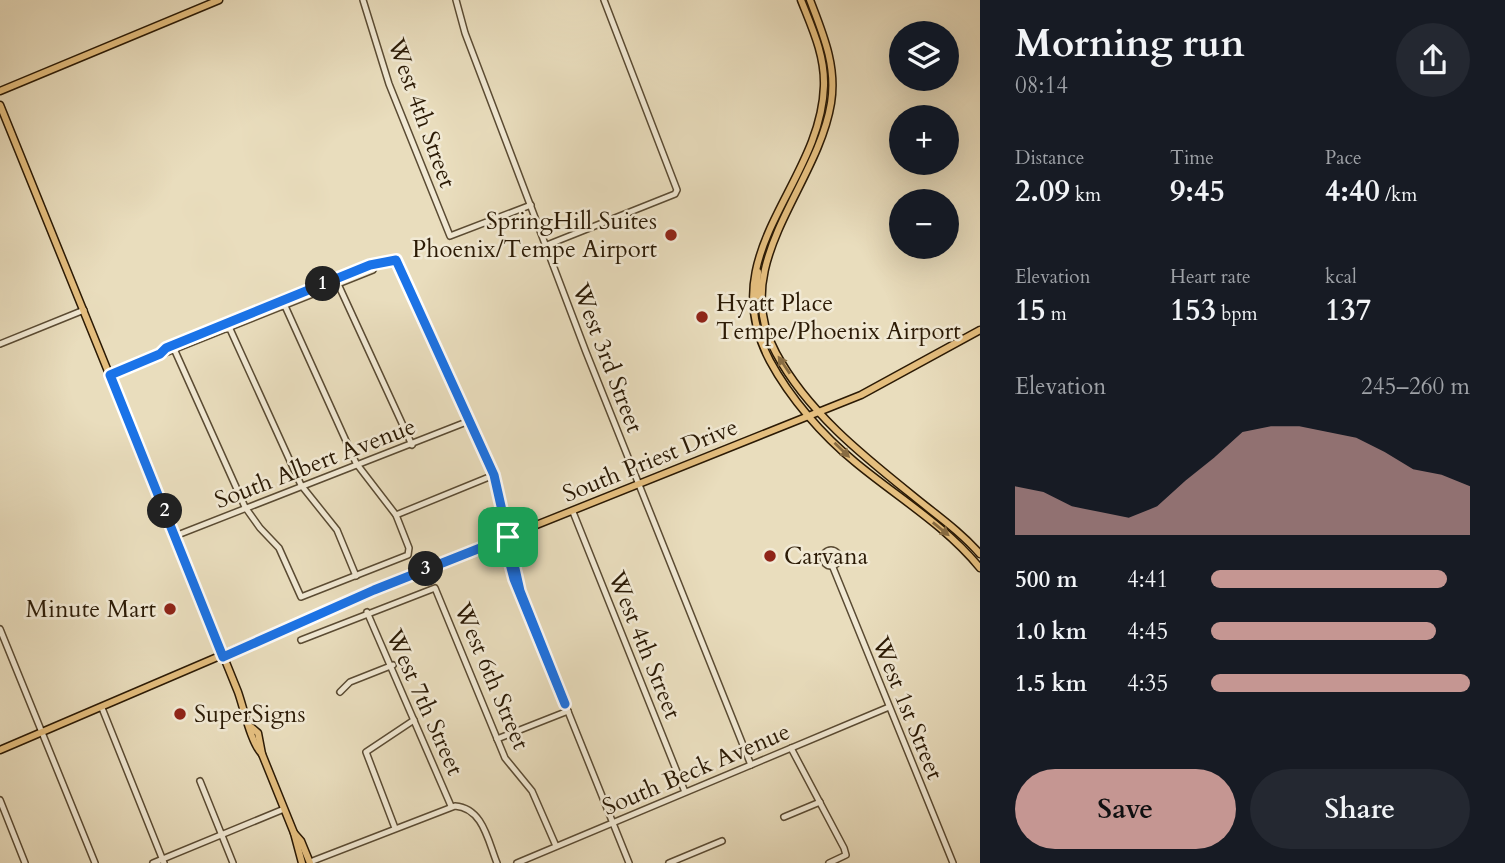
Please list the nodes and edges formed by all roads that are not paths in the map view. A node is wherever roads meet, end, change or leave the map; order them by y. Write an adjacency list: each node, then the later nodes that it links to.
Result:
1 (219, 0): 7 (main road)
2 (363, 0): 12 (street, West 4th Street)
3 (456, 0): 12 (street, West 3rd Street)
4 (604, 0): 13 (street)
5 (801, 0): 9 (main road)
6 (810, 0): 9 (main road)
7 (0, 91)
8 (0, 105): 20 (main road)
9 (825, 111): 10 (main road); 11 (main road)
10 (810, 142): 11 (main road); 14 (main road)
11 (804, 173): 21 (main road)
12 (531, 205): 13 (street, West 3rd Street)
13 (547, 245): 37 (street, West 3rd Street)
14 (756, 265): 21 (main road); 31 (main road)
15 (375, 266): 16 (street); 17 (street); 32 (street)
16 (340, 284): 17 (street); 18 (street); 33 (street)
17 (321, 285): 19 (street)
18 (285, 306): 19 (street); 23 (street); 34 (street)
19 (268, 307): 22 (street)
20 (84, 310): 26 (street); 29 (main road)
21 (762, 311): 30 (main road, one-way to 21)
22 (213, 329): 23 (street); 25 (street)
23 (230, 329): 27 (street); 36 (street)
24 (980, 332): 30 (main road, South Priest Drive)
25 (199, 335): 27 (street); 28 (street)
26 (0, 344)
27 (175, 351): 28 (street); 38 (street)
28 (160, 354): 29 (street)
29 (110, 375): 41 (main road)
30 (821, 412): 31 (main road, South Priest Drive); 43 (main road)
31 (811, 416): 37 (main road, South Priest Drive); 45 (main road, one-way to 45)
32 (469, 421): 33 (street, South Albert Avenue); 35 (street)
33 (412, 444): 34 (street, South Albert Avenue)
34 (356, 463): 36 (street, South Albert Avenue); 40 (street)
35 (494, 475): 40 (street); 42 (street)
36 (301, 485): 38 (street, South Albert Avenue); 46 (street)
37 (638, 485): 39 (main road, South Priest Drive); 61 (street, West 3rd Street)
38 (245, 507): 41 (street, South Albert Avenue); 46 (street)
39 (573, 512): 42 (main road, South Priest Drive); 63 (street, West 4th Street)
40 (396, 515): 46 (street)
41 (175, 536): 50 (main road)
42 (508, 537): 50 (main road, South Priest Drive); 54 (street)
43 (980, 554)
44 (832, 565): 53 (street, West 1st Street)
45 (980, 568)
46 (356, 576)
47 (367, 612): 49 (street); 51 (street, West 7th Street); 58 (street, West 6th Street)
48 (0, 629): 57 (street)
49 (301, 640)
50 (223, 657): 55 (main road, South Priest Drive); 67 (main road)
51 (393, 665): 52 (street); 56 (street, West 7th Street)
52 (340, 692)
53 (889, 706): 59 (street, South Beck Avenue); 87 (street, West 1st Street)
54 (566, 707): 58 (street); 69 (street)
55 (102, 708): 57 (main road, South Priest Drive); 75 (street)
56 (414, 720): 66 (street, West 7th Street); 70 (street)
57 (42, 733): 60 (main road, South Priest Drive); 77 (street)
58 (497, 739): 74 (street, West 6th Street)
59 (791, 748): 61 (street, South Beck Avenue); 65 (street)
60 (0, 750)
61 (751, 765): 63 (street, South Beck Avenue)
62 (200, 781): 72 (street)
63 (685, 792): 69 (street, South Beck Avenue)
64 (0, 800): 76 (street)
65 (820, 802): 68 (street); 86 (street)
66 (451, 806): 70 (street); 82 (street)
67 (284, 809): 71 (main road); 72 (street)
68 (784, 817)
69 (613, 823): 74 (street, South Beck Avenue); 84 (street)
70 (395, 828): 81 (street)
71 (293, 833): 80 (main road); 81 (main road)
72 (221, 835): 75 (street); 79 (street)
73 (722, 841): 85 (street)
74 (555, 846): 83 (street, South Beck Avenue)
75 (163, 861): 78 (street)
76 (25, 863)
77 (95, 863)
78 (153, 863)
79 (233, 863)
80 (302, 863)
81 (310, 863)
82 (497, 863)
83 (517, 863)
84 (629, 863)
85 (669, 863)
86 (829, 863)
87 (953, 863)

